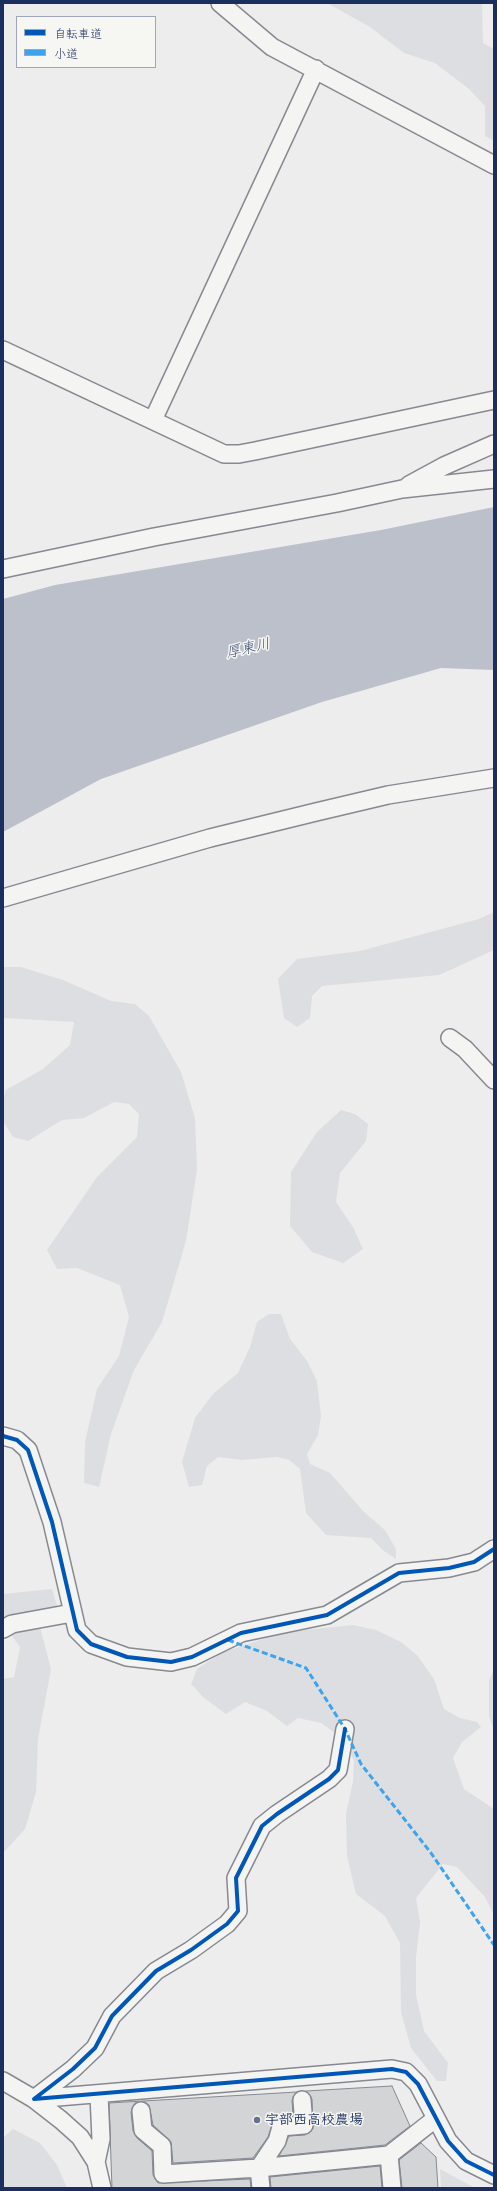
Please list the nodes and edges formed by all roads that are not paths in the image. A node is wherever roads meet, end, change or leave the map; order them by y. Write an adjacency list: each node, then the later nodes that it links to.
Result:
1 (220, 3): 2 (street)
2 (316, 69): 3 (street); 6 (street)
3 (494, 165)
4 (3, 350): 6 (street)
5 (494, 400): 6 (street)
6 (153, 420)
7 (494, 444): 9 (street)
8 (494, 479): 9 (street)
9 (402, 489): 10 (street)
10 (3, 570)
11 (494, 778): 12 (street)
12 (3, 898)
13 (450, 1038): 14 (street)
14 (494, 1080)
15 (3, 1436): 17 (street)
16 (494, 1549): 17 (street)
17 (72, 1613): 18 (street)
18 (3, 1629)
19 (345, 1729): 22 (street)
20 (3, 2081): 22 (street)
21 (99, 2095): 22 (street); 25 (street); 27 (street)
22 (34, 2099): 27 (street)
23 (302, 2100): 28 (street)
24 (141, 2111): 28 (street)
25 (435, 2119): 26 (street); 29 (street)
26 (389, 2155): 28 (street); 32 (street)
27 (96, 2162): 30 (street)
28 (259, 2168): 31 (street)
29 (494, 2175)
30 (102, 2187)
31 (260, 2188)
32 (392, 2188)

